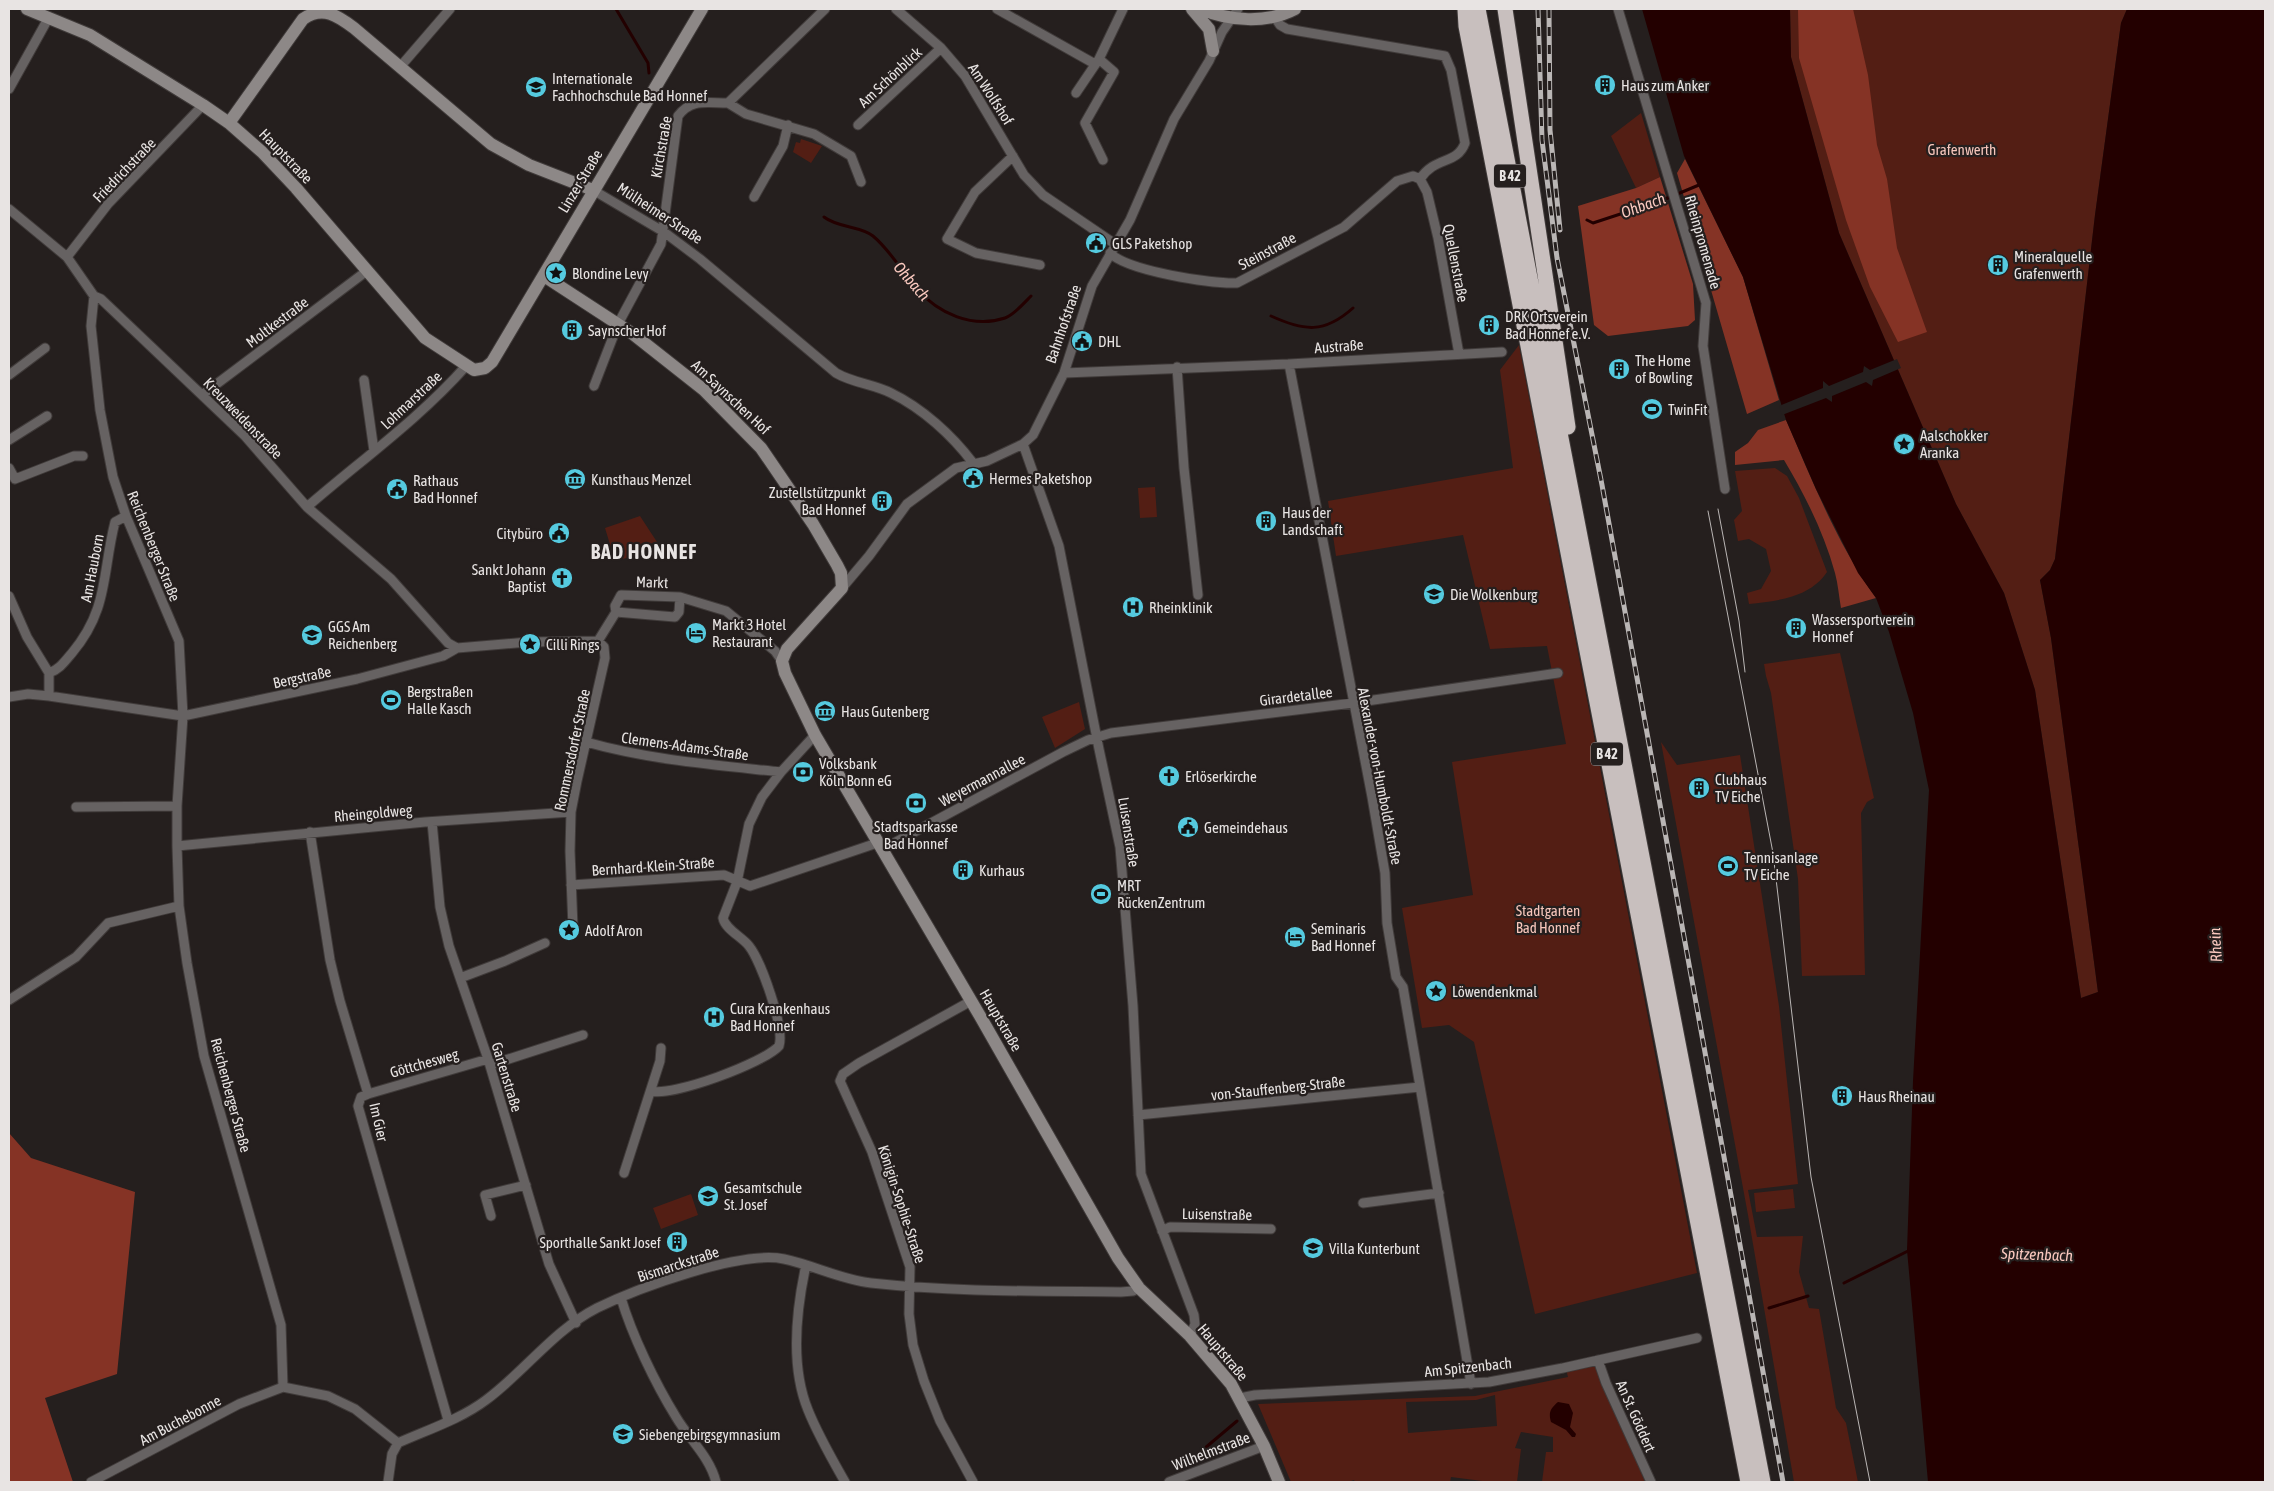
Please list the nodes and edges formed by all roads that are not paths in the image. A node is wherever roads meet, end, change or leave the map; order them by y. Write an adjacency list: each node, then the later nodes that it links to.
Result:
1 (27, 9): 17 (main road, Hauptstraße)
2 (450, 9): 24 (street)
3 (702, 9): 36 (main road, Linzer Straße)
4 (825, 9): 27 (street)
5 (896, 9): 21 (street, Am Wolfshof)
6 (996, 9): 23 (street)
7 (1122, 9): 23 (street)
8 (1192, 9): 22 (main road)
9 (1201, 9): 18 (main road)
10 (1295, 9): 19 (main road)
11 (1461, 9): 20 (highway)
12 (1465, 9): 20 (highway, B 42)
13 (1478, 9): 68 (highway, B 42)
14 (1505, 9): 68 (highway)
15 (1618, 9): 67 (street, Rheinpromenade)
16 (315, 10): 24 (main road, Mülheimer Straße); 29 (main road, Mülheimer Straße)
17 (44, 13): 25 (street); 28 (main road, Hauptstraße)
18 (1235, 13): 19 (main road); 22 (street, Bahnhofstraße)
19 (1274, 16): 34 (street)
20 (1466, 26): 140 (highway, B 42)
21 (941, 48): 31 (street, Am Schönblick); 32 (street, Am Wolfshof)
22 (1213, 51): 40 (street, Bahnhofstraße)
23 (1097, 61): 26 (street); 33 (street)
24 (400, 67): 36 (main road, Mülheimer Straße)
25 (9, 89)
26 (1076, 93)
27 (728, 103): 30 (street); 39 (street, Kirchstraße)
28 (204, 105): 29 (main road, Hauptstraße); 42 (street, Friedrichstraße)
29 (229, 124): 44 (main road, Hauptstraße)
30 (788, 125): 35 (street); 37 (street)
31 (858, 125)
32 (1013, 156): 40 (street, Am Wolfshof); 43 (street)
33 (1103, 160)
34 (1420, 179): 41 (street, Steinstraße); 50 (street, Quellenstraße)
35 (861, 182)
36 (593, 190): 39 (street, Mülheimer Straße); 45 (main road, Linzer Straße)
37 (754, 197)
38 (9, 209): 42 (street, Kreuzweidenstraße)
39 (664, 232): 47 (street, Kirchstraße); 65 (street, Mülheimer Straße)
40 (1115, 244): 41 (street, Bahnhofstraße)
41 (1110, 253): 55 (street, Bahnhofstraße)
42 (67, 257): 46 (street, Kreuzweidenstraße)
43 (1040, 265)
44 (368, 270): 52 (main road, Hauptstraße); 59 (street, Moltkestraße)
45 (544, 276): 47 (main road, Am Saynschen Hof); 54 (main road, Linzer Straße)
46 (98, 298): 59 (street, Kreuzweidenstraße); 70 (street, Reichenberger Straße)
47 (618, 324): 58 (street, Kirchstraße); 71 (main road, Am Saynschen Hof)
48 (45, 348): 56 (street)
49 (1502, 352): 50 (street, Austraße)
50 (1460, 354): 51 (street, Austraße)
51 (1289, 364): 53 (street, Austraße); 83 (street, Alexander-von-Humboldt-Straße)
52 (466, 366): 54 (main road, Hauptstraße); 63 (street, Lohmarstraße)
53 (1177, 367): 55 (street, Austraße); 72 (street)
54 (485, 368)
55 (1064, 372): 62 (street, Bahnhofstraße)
56 (9, 375)
57 (364, 380): 63 (street, Lohmarstraße)
58 (594, 386)
59 (202, 395): 69 (street, Kreuzweidenstraße)
60 (47, 416): 61 (street)
61 (9, 440)
62 (1024, 444): 65 (street, Bahnhofstraße); 86 (street, Luisenstraße)
63 (374, 451): 69 (street, Lohmarstraße)
64 (83, 456): 66 (street)
65 (973, 463): 71 (street, Bahnhofstraße)
66 (9, 468)
67 (1725, 489)
68 (1572, 498): 141 (highway, B 42)
69 (306, 507): 77 (street, Kreuzweidenstraße)
70 (126, 516): 79 (street, Am Hauborn); 84 (street, Reichenberger Straße)
71 (847, 573): 78 (main road, Am Saynschen Hof)
72 (1198, 595)
73 (9, 596): 79 (street)
74 (680, 597): 75 (street, Markt); 75 (street, Markt); 78 (street, Hauptstraße)
75 (616, 612): 76 (street, Markt)
76 (598, 641): 77 (street, Bergstraße); 87 (street, Rommersdorfer Straße)
77 (457, 648): 84 (street, Bergstraße)
78 (782, 661): 85 (main road, Hauptstraße)
79 (50, 673): 81 (street)
80 (1558, 673): 83 (street, Girardetallee)
81 (49, 696): 82 (street, Bergstraße); 84 (street, Bergstraße)
82 (9, 697)
83 (1353, 703): 86 (street, Girardetallee); 107 (street, Alexander-von-Humboldt-Straße)
84 (183, 716): 89 (street, Reichenberger Straße)
85 (815, 735): 88 (street); 95 (main road, Hauptstraße)
86 (1096, 737): 95 (street, Weyermannallee); 110 (street, Luisenstraße)
87 (586, 742): 88 (street, Clemens-Adams-Straße); 91 (street, Rommersdorfer Straße)
88 (781, 772): 96 (street)
89 (177, 806): 90 (street); 94 (street, Reichenberger Straße)
90 (76, 807)
91 (571, 812): 92 (street, Rheingoldweg); 97 (street, Rommersdorfer Straße)
92 (432, 822): 93 (street, Rheingoldweg); 101 (street, Gartenstraße)
93 (310, 832): 94 (street, Rheingoldweg); 109 (street, Im Gier)
94 (178, 846): 98 (street, Reichenberger Straße)
95 (879, 846): 96 (street, Bernhard-Klein-Straße); 103 (main road, Hauptstraße)
96 (737, 882): 97 (street, Bernhard-Klein-Straße); 108 (street)
97 (571, 885): 99 (street, Rommersdorfer Straße)
98 (179, 906): 102 (street); 127 (street, Reichenberger Straße)
99 (573, 928)
100 (545, 943): 101 (street)
101 (460, 978): 106 (street, Gartenstraße)
102 (9, 1000)
103 (971, 1001): 119 (street, Königin-Sophie-Straße); 120 (main road, Hauptstraße)
104 (582, 1035): 106 (street, Göttchesweg)
105 (661, 1048): 108 (street)
106 (489, 1062): 109 (street, Göttchesweg); 112 (street, Gartenstraße)
107 (1420, 1087): 110 (street, von-Stauffenberg-Straße); 113 (street, Alexander-von-Humboldt-Straße)
108 (651, 1091): 111 (street)
109 (368, 1094): 129 (street, Im Gier)
110 (1138, 1115): 117 (street, Luisenstraße)
111 (624, 1173)
112 (526, 1185): 115 (street); 122 (street, Gartenstraße)
113 (1439, 1193): 114 (street); 126 (street, Alexander-von-Humboldt-Straße)
114 (1363, 1203)
115 (491, 1216)
116 (1271, 1228): 117 (street, Luisenstraße)
117 (1162, 1231): 123 (street, Luisenstraße)
118 (806, 1265): 119 (street, Bismarckstraße); 121 (street, Bismarckstraße); 135 (street)
119 (908, 1285): 120 (street, Bismarckstraße); 136 (street, Königin-Sophie-Straße)
120 (1139, 1288): 123 (main road, Hauptstraße)
121 (621, 1298): 122 (street, Bismarckstraße); 134 (street)
122 (576, 1322): 129 (street, Bismarckstraße)
123 (1190, 1336): 128 (main road, Hauptstraße)
124 (1697, 1338): 125 (street, Am Spitzenbach)
125 (1598, 1360): 126 (street, Am Spitzenbach); 139 (street, An St. Göddert)
126 (1471, 1384): 128 (street, Am Spitzenbach)
127 (283, 1387): 130 (street); 132 (street, Am Buchebonne)
128 (1240, 1398): 131 (main road, Hauptstraße)
129 (448, 1420): 130 (street, Bismarckstraße)
130 (398, 1443): 133 (street)
131 (1264, 1446): 137 (street, Wilhelmstraße); 138 (main road, Hauptstraße)
132 (91, 1482)
133 (388, 1482)
134 (716, 1482)
135 (846, 1482)
136 (973, 1482)
137 (1169, 1482)
138 (1278, 1482)
139 (1651, 1482)
140 (1748, 1482)
141 (1763, 1482)

